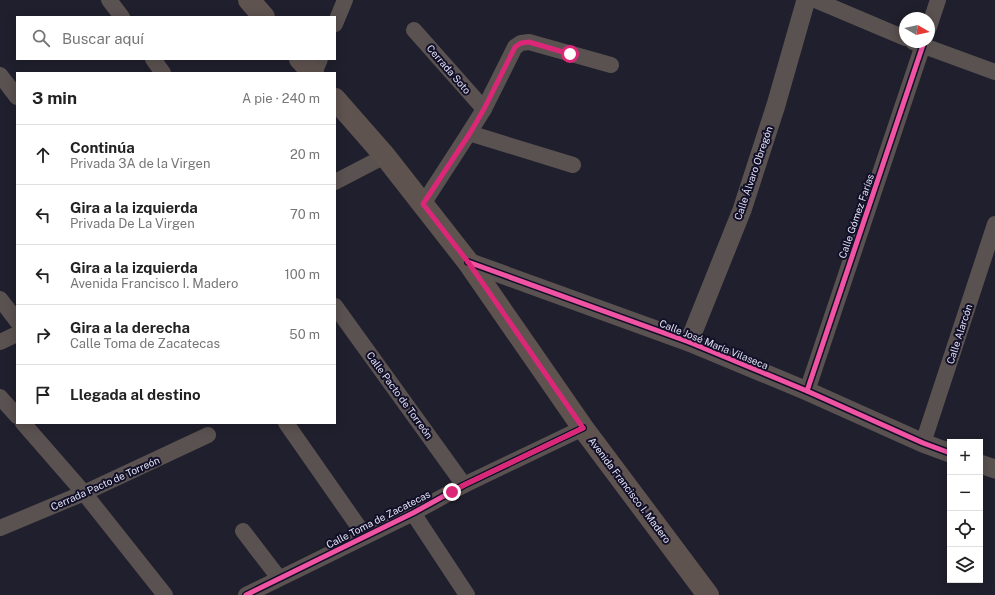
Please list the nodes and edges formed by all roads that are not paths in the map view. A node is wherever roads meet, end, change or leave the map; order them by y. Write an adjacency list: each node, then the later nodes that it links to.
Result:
1 (109, 0): 8 (street)
2 (249, 0): 9 (main road)
3 (345, 0): 10 (street)
4 (806, 0): 39 (street, Calle Álvaro Obregón)
5 (815, 0): 12 (street)
6 (938, 0): 7 (street)
7 (934, 12)
8 (121, 16)
9 (263, 16)
10 (336, 22)
11 (414, 30): 26 (street, Cerrada Soto)
12 (899, 35)
13 (918, 48): 40 (street, Calle Gómez Farías)
14 (933, 48): 22 (street)
15 (154, 60): 19 (street)
16 (301, 60): 20 (main road)
17 (320, 60): 21 (street)
18 (611, 65): 26 (street)
19 (162, 72)
20 (312, 72)
21 (314, 72)
22 (995, 72)
23 (0, 75): 24 (street)
24 (16, 96)
25 (336, 100): 28 (main road, Avenida Francisco I. Madero)
26 (484, 109): 27 (street)
27 (470, 133): 29 (street); 31 (street)
28 (384, 156): 30 (street); 31 (main road, Avenida Francisco I. Madero)
29 (573, 165)
30 (336, 181)
31 (423, 204): 33 (main road, Avenida Francisco I. Madero)
32 (995, 224): 47 (street, Calle Alarcón)
33 (468, 262): 39 (street, Calle José María Vilaseca); 45 (main road, Avenida Francisco I. Madero)
34 (0, 300): 36 (street)
35 (336, 307): 51 (street, Calle Pacto de Torreón)
36 (16, 320)
37 (16, 334): 38 (street)
38 (0, 342)
39 (689, 342): 40 (street, Calle José María Vilaseca)
40 (806, 391): 47 (street, Calle José María Vilaseca)
41 (0, 397): 42 (street)
42 (16, 415)
43 (24, 424): 52 (street)
44 (287, 424): 56 (street)
45 (583, 428): 51 (street, Calle Toma de Zacatecas); 62 (main road, Avenida Francisco I. Madero)
46 (208, 435): 52 (street, Cerrada Pacto de Torreón)
47 (923, 443): 48 (street, Calle José María Vilaseca)
48 (947, 452)
49 (983, 465): 50 (street)
50 (995, 469)
51 (464, 485): 53 (street, Calle Toma de Zacatecas)
52 (84, 493): 54 (street, Cerrada Pacto de Torreón); 59 (street)
53 (413, 513): 56 (street, Calle Toma de Zacatecas); 61 (street)
54 (0, 528)
55 (243, 531): 57 (street)
56 (365, 536): 57 (street, Calle Toma de Zacatecas)
57 (279, 578): 58 (street, Calle Toma de Zacatecas)
58 (265, 591): 60 (street, Calle Toma de Zacatecas)
59 (165, 595)
60 (246, 595)
61 (467, 595)
62 (708, 595)

